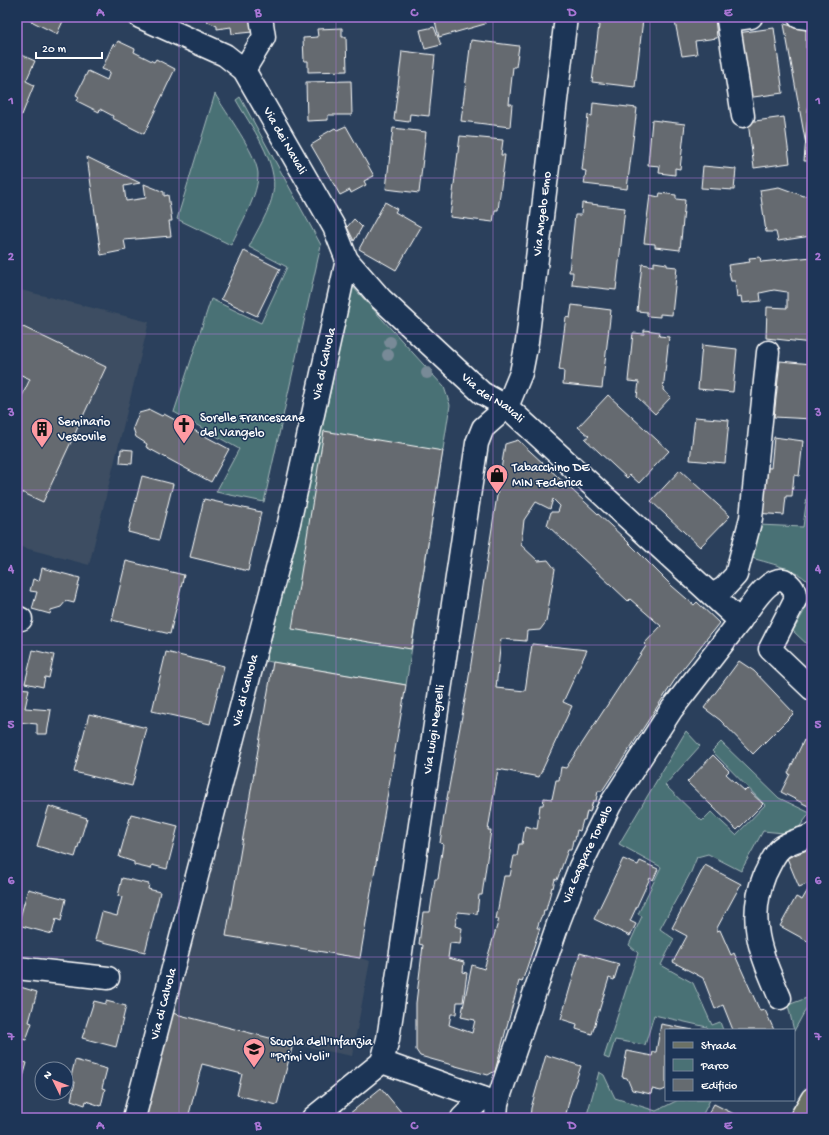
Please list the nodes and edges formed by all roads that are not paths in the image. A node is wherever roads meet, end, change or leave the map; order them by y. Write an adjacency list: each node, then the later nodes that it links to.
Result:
1 (140, 17): 7 (street, Via dei Navali)
2 (261, 17): 7 (street)
3 (566, 17): 11 (street, Via Angelo Emo)
4 (751, 17): 8 (street)
5 (799, 17): 6 (street)
6 (812, 19)
7 (244, 70): 9 (street, Via dei Navali)
8 (743, 116)
9 (347, 260): 11 (street, Via dei Navali); 22 (street, Via di Calvola)
10 (768, 352): 12 (street)
11 (507, 407): 12 (street, Via dei Navali); 19 (street, Via Luigi Negrelli)
12 (712, 595): 13 (street, Via dei Navali)
13 (740, 621): 14 (street); 21 (street, Via Gaspare Tonello)
14 (812, 689)
15 (812, 835): 18 (street)
16 (17, 968): 17 (street)
17 (108, 978)
18 (780, 998)
19 (382, 1062): 21 (street); 23 (street)
20 (812, 1099): 25 (main road)
21 (492, 1107): 24 (street)
22 (134, 1118)
23 (313, 1118)
24 (462, 1118)
25 (801, 1118)

